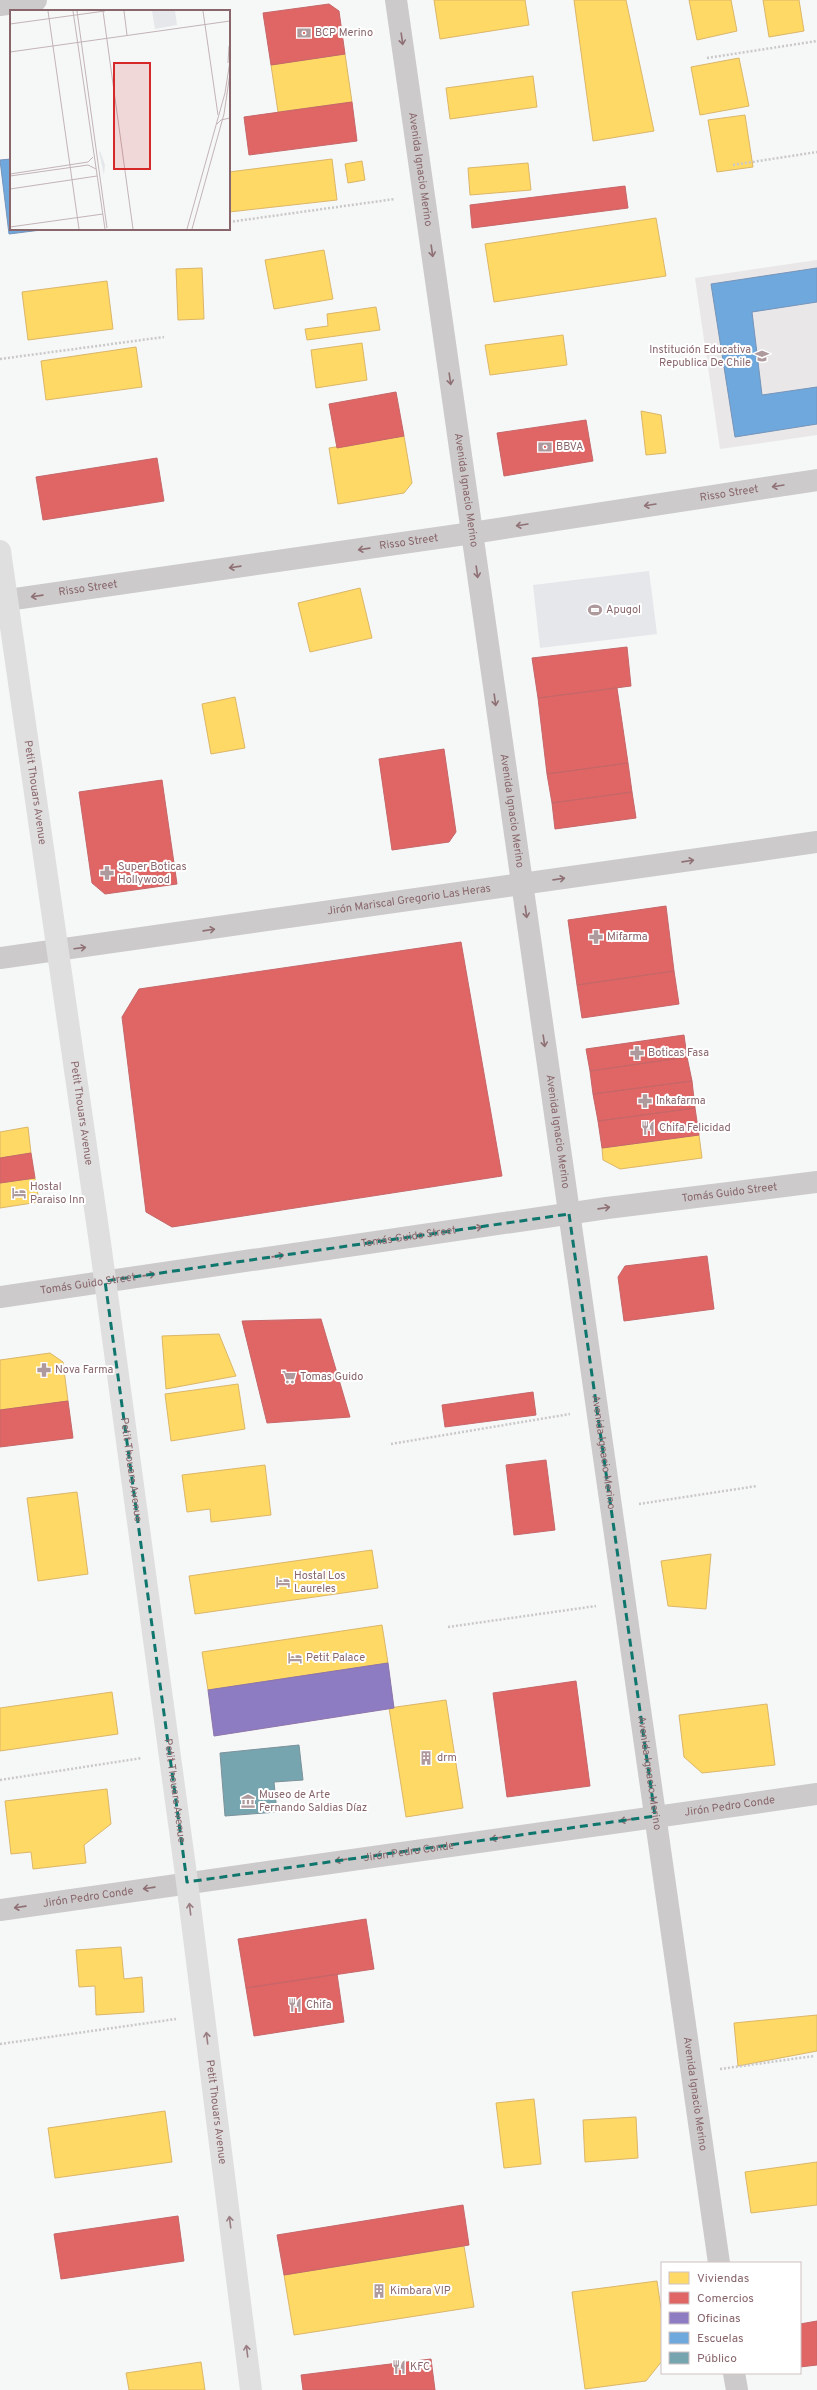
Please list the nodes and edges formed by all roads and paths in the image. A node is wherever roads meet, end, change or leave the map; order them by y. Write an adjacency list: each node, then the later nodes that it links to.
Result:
1 (36, 0): 3 (street)
2 (396, 0): 8 (street, Avenida Ignacio Merino, one-way to 8)
3 (0, 5)
4 (817, 41): 5 (path)
5 (707, 58)
6 (817, 152): 7 (path)
7 (733, 165)
8 (424, 195): 9 (path); 13 (street, Avenida Ignacio Merino, one-way to 13)
9 (230, 222)
10 (164, 337): 11 (path)
11 (0, 359)
12 (817, 480): 13 (street, Risso Street, one-way to 13)
13 (472, 533): 15 (street, Risso Street, one-way to 15); 17 (street, Avenida Ignacio Merino, one-way to 17)
14 (0, 551): 15 (main road, Petit Thouars Avenue)
15 (4, 601): 18 (main road, Petit Thouars Avenue)
16 (817, 842): 17 (street, Jirón Mariscal Gregorio Las Heras, one-way to 16)
17 (522, 884): 18 (street, Jirón Mariscal Gregorio Las Heras, one-way to 17); 21 (street, Avenida Ignacio Merino, one-way to 21)
18 (58, 950): 19 (street, Jirón Mariscal Gregorio Las Heras); 22 (main road, Petit Thouars Avenue)
19 (0, 958)
20 (817, 1182): 21 (street, Tomás Guido Street, one-way to 20)
21 (569, 1214): 22 (street, Tomás Guido Street, one-way to 21); 24 (street, Avenida Ignacio Merino)
22 (105, 1281): 23 (street, Tomás Guido Street); 30 (main road, Petit Thouars Avenue)
23 (0, 1298)
24 (597, 1410): 25 (path); 27 (street, Avenida Ignacio Merino)
25 (390, 1444)
26 (757, 1486): 27 (path)
27 (611, 1508): 28 (street, Avenida Ignacio Merino)
28 (624, 1603): 29 (path); 33 (street, Avenida Ignacio Merino)
29 (448, 1627)
30 (170, 1754): 31 (path); 34 (main road, Petit Thouars Avenue)
31 (0, 1780)
32 (817, 1794): 33 (street, Jirón Pedro Conde)
33 (655, 1816): 34 (street, Jirón Pedro Conde, one-way to 34); 39 (street, Avenida Ignacio Merino)
34 (187, 1882): 35 (street, Jirón Pedro Conde, one-way to 35); 36 (main road, Petit Thouars Avenue, one-way to 34)
35 (0, 1910)
36 (204, 2016): 37 (path); 42 (main road, Petit Thouars Avenue, one-way to 36)
37 (0, 2044)
38 (814, 2056): 39 (path)
39 (692, 2073): 40 (street, Avenida Ignacio Merino)
40 (719, 2262)
41 (734, 2374): 43 (street)
42 (252, 2390)
43 (737, 2390)

